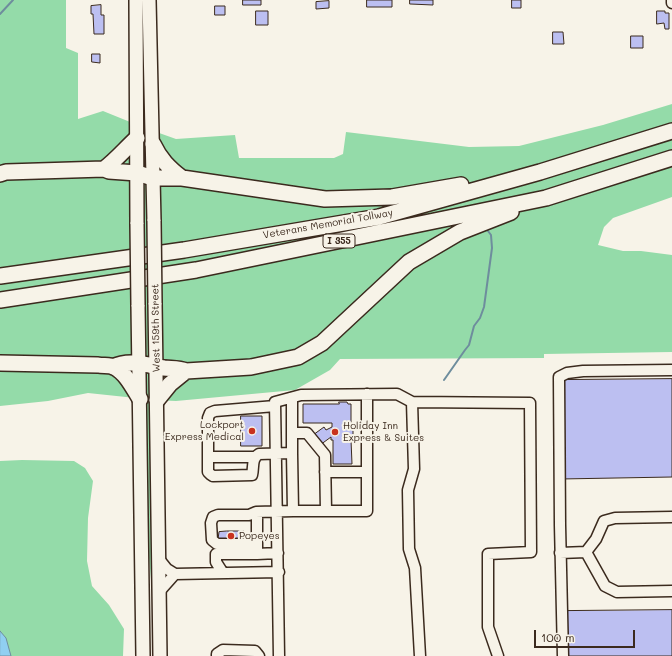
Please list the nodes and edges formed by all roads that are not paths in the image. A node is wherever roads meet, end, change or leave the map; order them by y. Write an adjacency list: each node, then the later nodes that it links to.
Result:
1 (136, 0): 6 (main road, West 159th Street)
2 (149, 0): 7 (main road, West 159th Street)
3 (672, 0): 4 (lane)
4 (672, 3)
5 (672, 131): 10 (highway, Veterans Memorial Tollway / I 355)
6 (136, 138): 9 (highway); 11 (main road, West 159th Street)
7 (153, 144): 13 (main road, West 159th Street); 14 (highway)
8 (672, 158): 15 (highway, Veterans Memorial Tollway / I 355)
9 (104, 169): 11 (highway); 12 (highway)
10 (540, 172): 14 (highway); 16 (highway, Veterans Memorial Tollway / I 355)
11 (137, 173): 13 (highway); 19 (main road, West 159th Street, bridge)
12 (0, 174)
13 (153, 178): 14 (highway); 20 (main road, West 159th Street, bridge)
14 (182, 178)
15 (560, 193): 17 (highway, Veterans Memorial Tollway / I 355); 23 (highway)
16 (0, 276)
17 (0, 300)
18 (0, 363): 21 (highway)
19 (139, 363): 20 (highway); 21 (highway); 26 (main road, West 159th Street)
20 (156, 366): 23 (highway); 27 (main road, West 159th Street)
21 (113, 367): 26 (highway)
22 (672, 370): 45 (lane)
23 (186, 371): 27 (highway)
24 (366, 394): 25 (lane); 28 (lane); 36 (lane)
25 (292, 398): 29 (lane); 30 (lane)
26 (140, 399): 55 (main road, West 159th Street)
27 (156, 400): 46 (main road, West 159th Street)
28 (412, 402): 59 (lane); 60 (lane)
29 (275, 406): 31 (lane); 33 (lane)
30 (292, 433): 32 (lane); 35 (lane)
31 (276, 453): 32 (lane); 34 (lane); 37 (lane)
32 (292, 453): 38 (lane)
33 (208, 457): 34 (lane); 34 (lane)
34 (255, 457)
35 (325, 472): 36 (lane); 39 (lane)
36 (367, 472): 39 (lane)
37 (277, 511): 38 (lane); 40 (lane); 44 (lane)
38 (293, 511): 39 (lane)
39 (326, 511)
40 (257, 512): 42 (lane); 42 (lane)
41 (672, 517): 43 (lane)
42 (257, 549): 44 (lane); 47 (lane)
43 (586, 552): 45 (lane); 52 (lane)
44 (278, 553): 48 (lane)
45 (560, 553): 61 (lane)
46 (159, 559): 51 (lane); 53 (main road, West 159th Street)
47 (216, 562): 49 (lane); 50 (lane)
48 (279, 572): 50 (lane); 58 (lane)
49 (208, 573): 50 (lane); 51 (lane)
50 (223, 573)
51 (176, 574): 53 (lane)
52 (672, 591)
53 (159, 592): 56 (main road, West 159th Street)
54 (217, 655): 57 (lane)
55 (143, 656)
56 (160, 656)
57 (258, 656)
58 (279, 656)
59 (420, 656)
60 (498, 656)
61 (563, 656)

